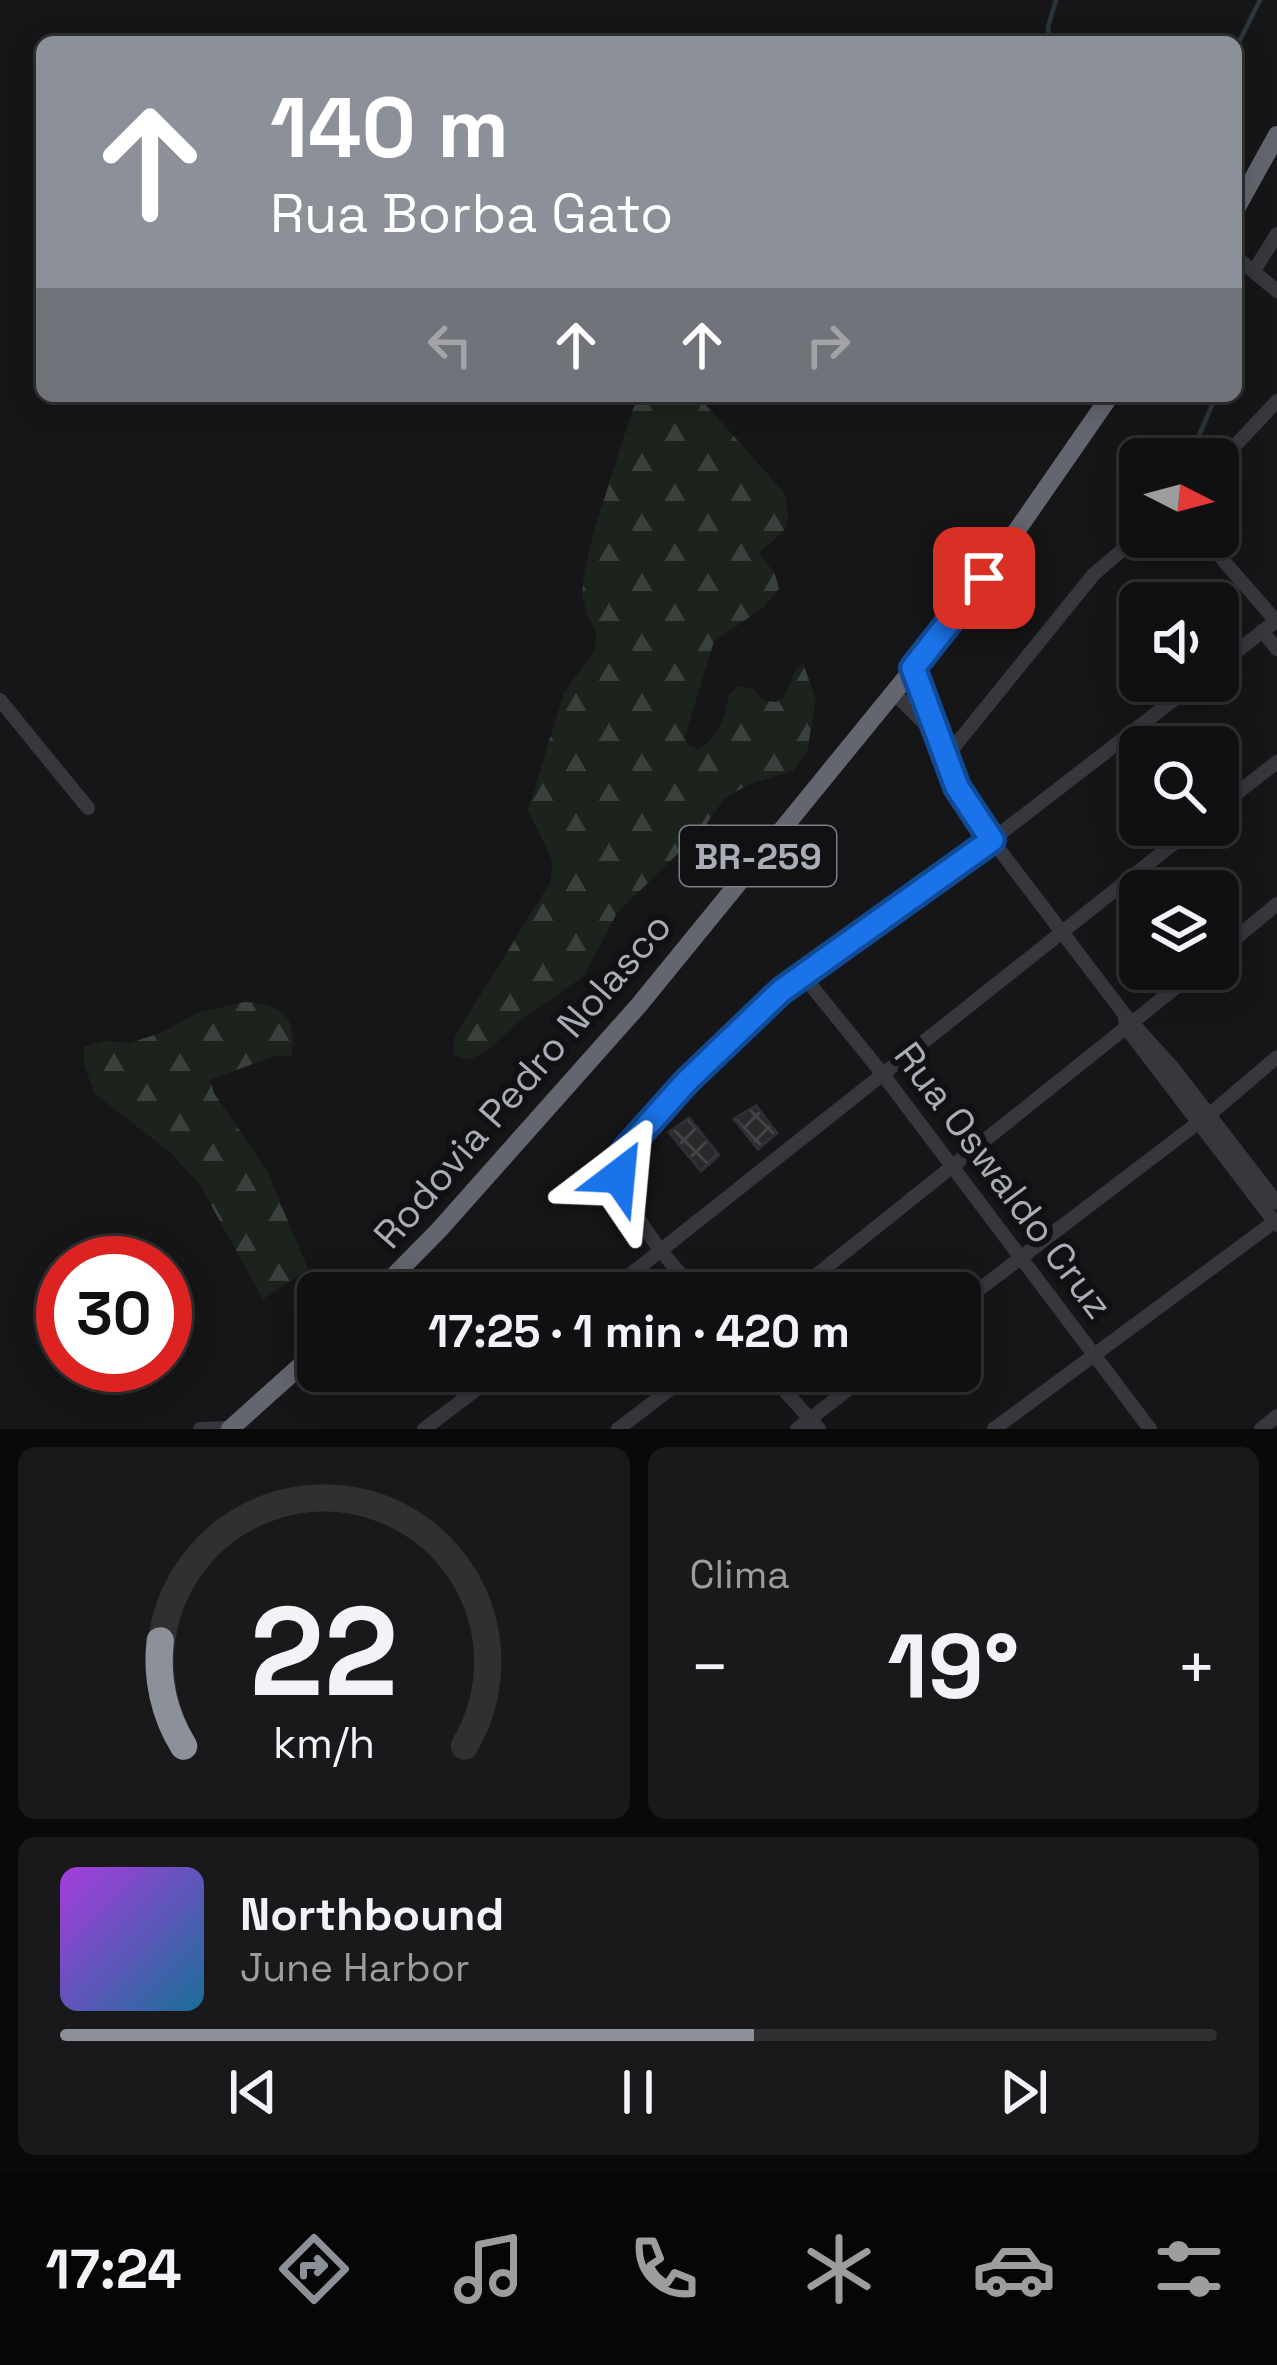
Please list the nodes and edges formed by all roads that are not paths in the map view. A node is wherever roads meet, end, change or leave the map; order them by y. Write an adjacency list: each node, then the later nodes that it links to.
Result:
1 (1277, 135): 2 (highway)
2 (1242, 198)
3 (1277, 234): 5 (street)
4 (1242, 261): 5 (street)
5 (1255, 269): 6 (street)
6 (1277, 290)
7 (1277, 401): 9 (street)
8 (1107, 402): 16 (highway, Rodovia Pedro Nolasco / BR-259)
9 (1239, 442)
10 (1119, 553): 21 (street)
11 (1222, 558): 12 (street)
12 (1277, 621): 13 (street)
13 (1262, 632): 14 (street); 15 (street)
14 (1277, 649)
15 (1239, 650)
16 (913, 668): 17 (highway, Rodovia Pedro Nolasco / BR-259); 20 (street)
17 (893, 692): 20 (street); 41 (highway, Rodovia Pedro Nolasco / BR-259)
18 (0, 700): 24 (street)
19 (1171, 702): 25 (street)
20 (937, 736): 21 (street)
21 (945, 758): 25 (street)
22 (1277, 761): 23 (street)
23 (1239, 791)
24 (88, 808)
25 (992, 840): 28 (street); 30 (street)
26 (1170, 846): 28 (street)
27 (1277, 904): 29 (street)
28 (1062, 931): 32 (street); 34 (street)
29 (1239, 936)
30 (801, 974): 34 (street, Rua Oswaldo Cruz); 39 (street)
31 (1171, 990): 32 (street)
32 (1129, 1022): 35 (street); 36 (street)
33 (1277, 1057): 35 (street)
34 (881, 1072): 36 (street, Rua Oswaldo Cruz); 39 (street)
35 (1204, 1119): 37 (street); 38 (street); 40 (street)
36 (954, 1167): 40 (street, Rua Oswaldo Cruz); 44 (street)
37 (1277, 1203)
38 (1276, 1223): 46 (street)
39 (662, 1253): 42 (street); 43 (street)
40 (1022, 1257): 45 (street); 46 (street, Rua Oswaldo Cruz)
41 (398, 1272)
42 (636, 1272)
43 (679, 1272)
44 (821, 1272)
45 (981, 1288)
46 (1096, 1355): 61 (street); 62 (street, Rua Oswaldo Cruz)
47 (297, 1369): 56 (highway)
48 (472, 1392): 52 (street)
49 (666, 1392): 59 (street)
50 (786, 1392): 54 (street)
51 (849, 1392): 54 (street)
52 (442, 1414): 57 (street); 58 (street)
53 (1277, 1416): 63 (street)
54 (815, 1424): 60 (street)
55 (200, 1429): 56 (street)
56 (230, 1429)
57 (424, 1429)
58 (454, 1429)
59 (618, 1429)
60 (796, 1429)
61 (994, 1429)
62 (1150, 1429)
63 (1261, 1429)

